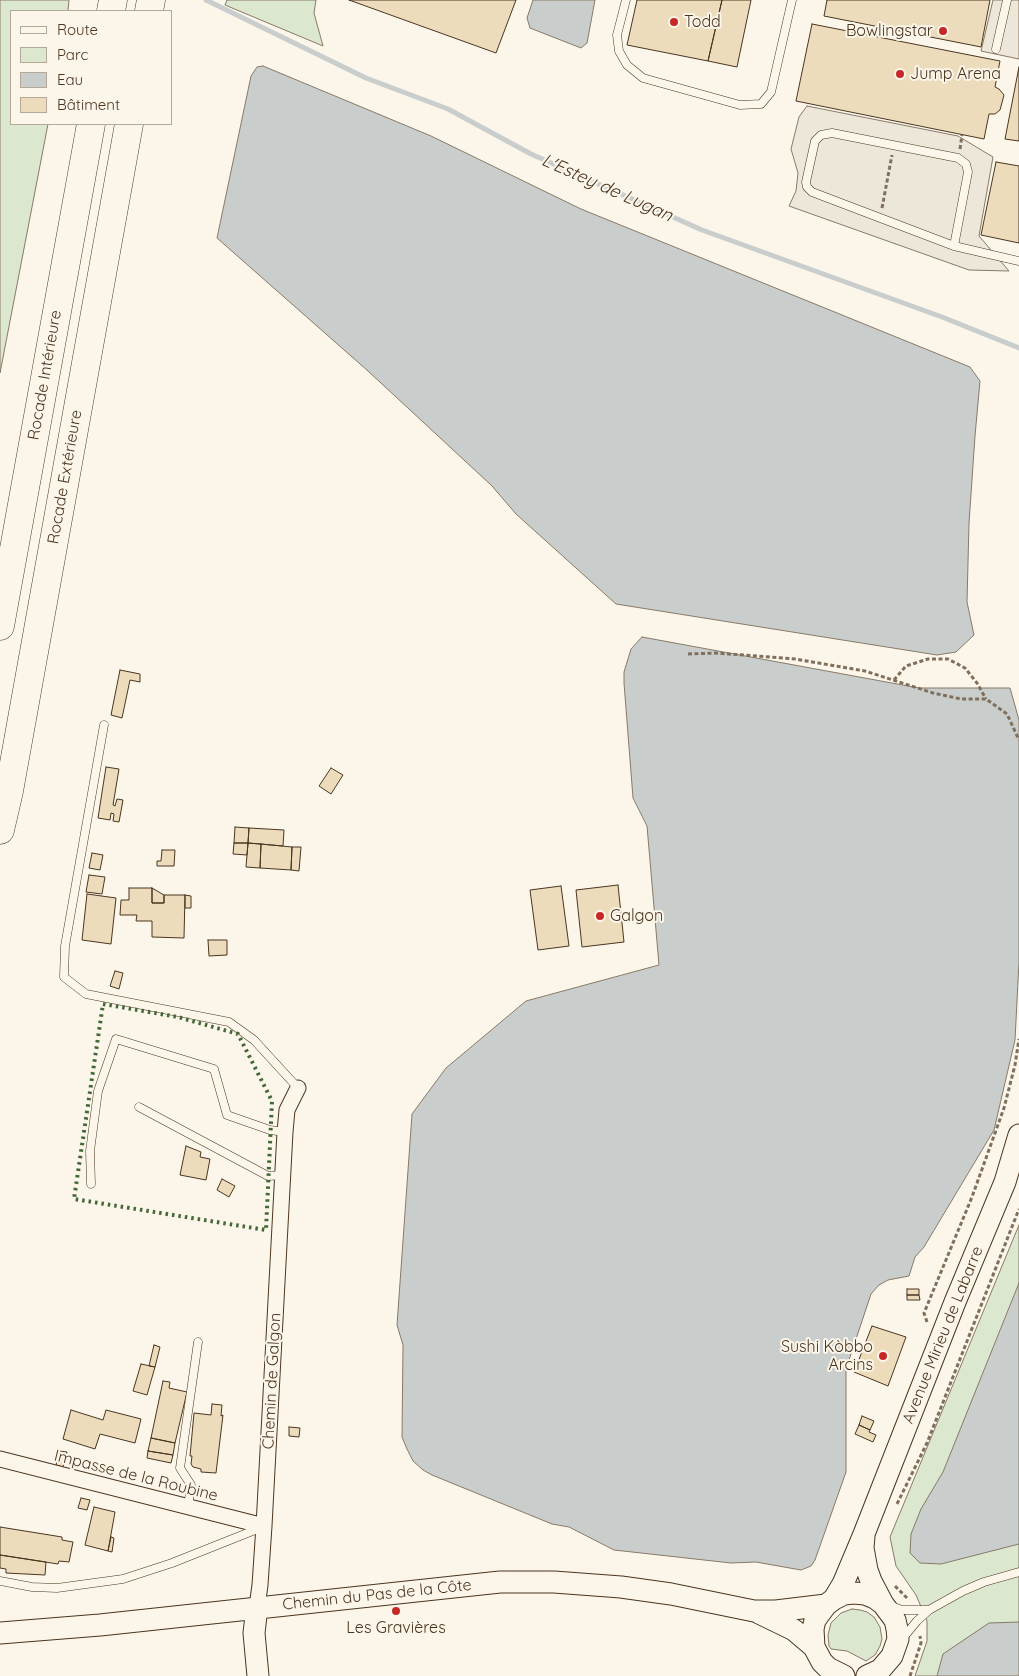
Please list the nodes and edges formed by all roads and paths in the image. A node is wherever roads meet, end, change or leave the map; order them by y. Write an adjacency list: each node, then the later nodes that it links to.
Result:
1 (626, 0): 2 (lane)
2 (792, 0)
3 (1007, 0): 4 (lane)
4 (996, 49)
5 (91, 125): 11 (highway, Rocade Intérieure)
6 (129, 125): 17 (highway, Rocade Extérieure)
7 (894, 145): 8 (path); 8 (lane); 9 (lane)
8 (880, 218): 9 (lane)
9 (954, 246): 10 (lane)
10 (1019, 261)
11 (0, 626)
12 (688, 654): 13 (path)
13 (894, 680): 14 (path); 14 (path)
14 (986, 699): 16 (path)
15 (104, 725): 19 (lane)
16 (1019, 740)
17 (0, 830)
18 (1019, 1039): 26 (path)
19 (298, 1088): 21 (street, Chemin de Galgon)
20 (139, 1107): 23 (lane)
21 (285, 1132): 23 (street, Chemin de Galgon); 24 (lane)
22 (1019, 1136): 32 (main road, Avenue Mirieu de Labarre)
23 (283, 1175): 31 (street, Chemin de Galgon)
24 (91, 1184)
25 (1019, 1209): 29 (path)
26 (928, 1326)
27 (198, 1342): 30 (lane)
28 (0, 1459): 30 (street, Impasse de la Roubine)
29 (897, 1506)
30 (188, 1507): 31 (street, Impasse de la Roubine)
31 (264, 1526): 35 (lane); 39 (street, Chemin de Galgon)
32 (864, 1534): 37 (main road, Avenue Mirieu de Labarre); 38 (main road, Avenue Mirieu de Labarre)
33 (1019, 1572): 40 (lane)
34 (893, 1580): 36 (path)
35 (0, 1581)
36 (896, 1586)
37 (830, 1602): 38 (main road, Chemin du Pas de la Côte); 41 (main road, Chemin du Pas de la Côte); 43 (main road, Avenue Mirieu de Labarre)
38 (883, 1604): 40 (lane); 44 (main road, Avenue Mirieu de Labarre)
39 (257, 1607): 41 (main road, Chemin du Pas de la Côte); 42 (main road, Chemin du Pas de la Côte); 45 (main road, Chemin de Galgon)
40 (929, 1610): 44 (lane)
41 (754, 1611): 43 (main road, Chemin du Pas de la Côte)
42 (0, 1633)
43 (814, 1647): 46 (main road, Chemin du Pas de la Côte)
44 (893, 1660): 47 (main road)
45 (258, 1676)
46 (844, 1676)
47 (867, 1676)

